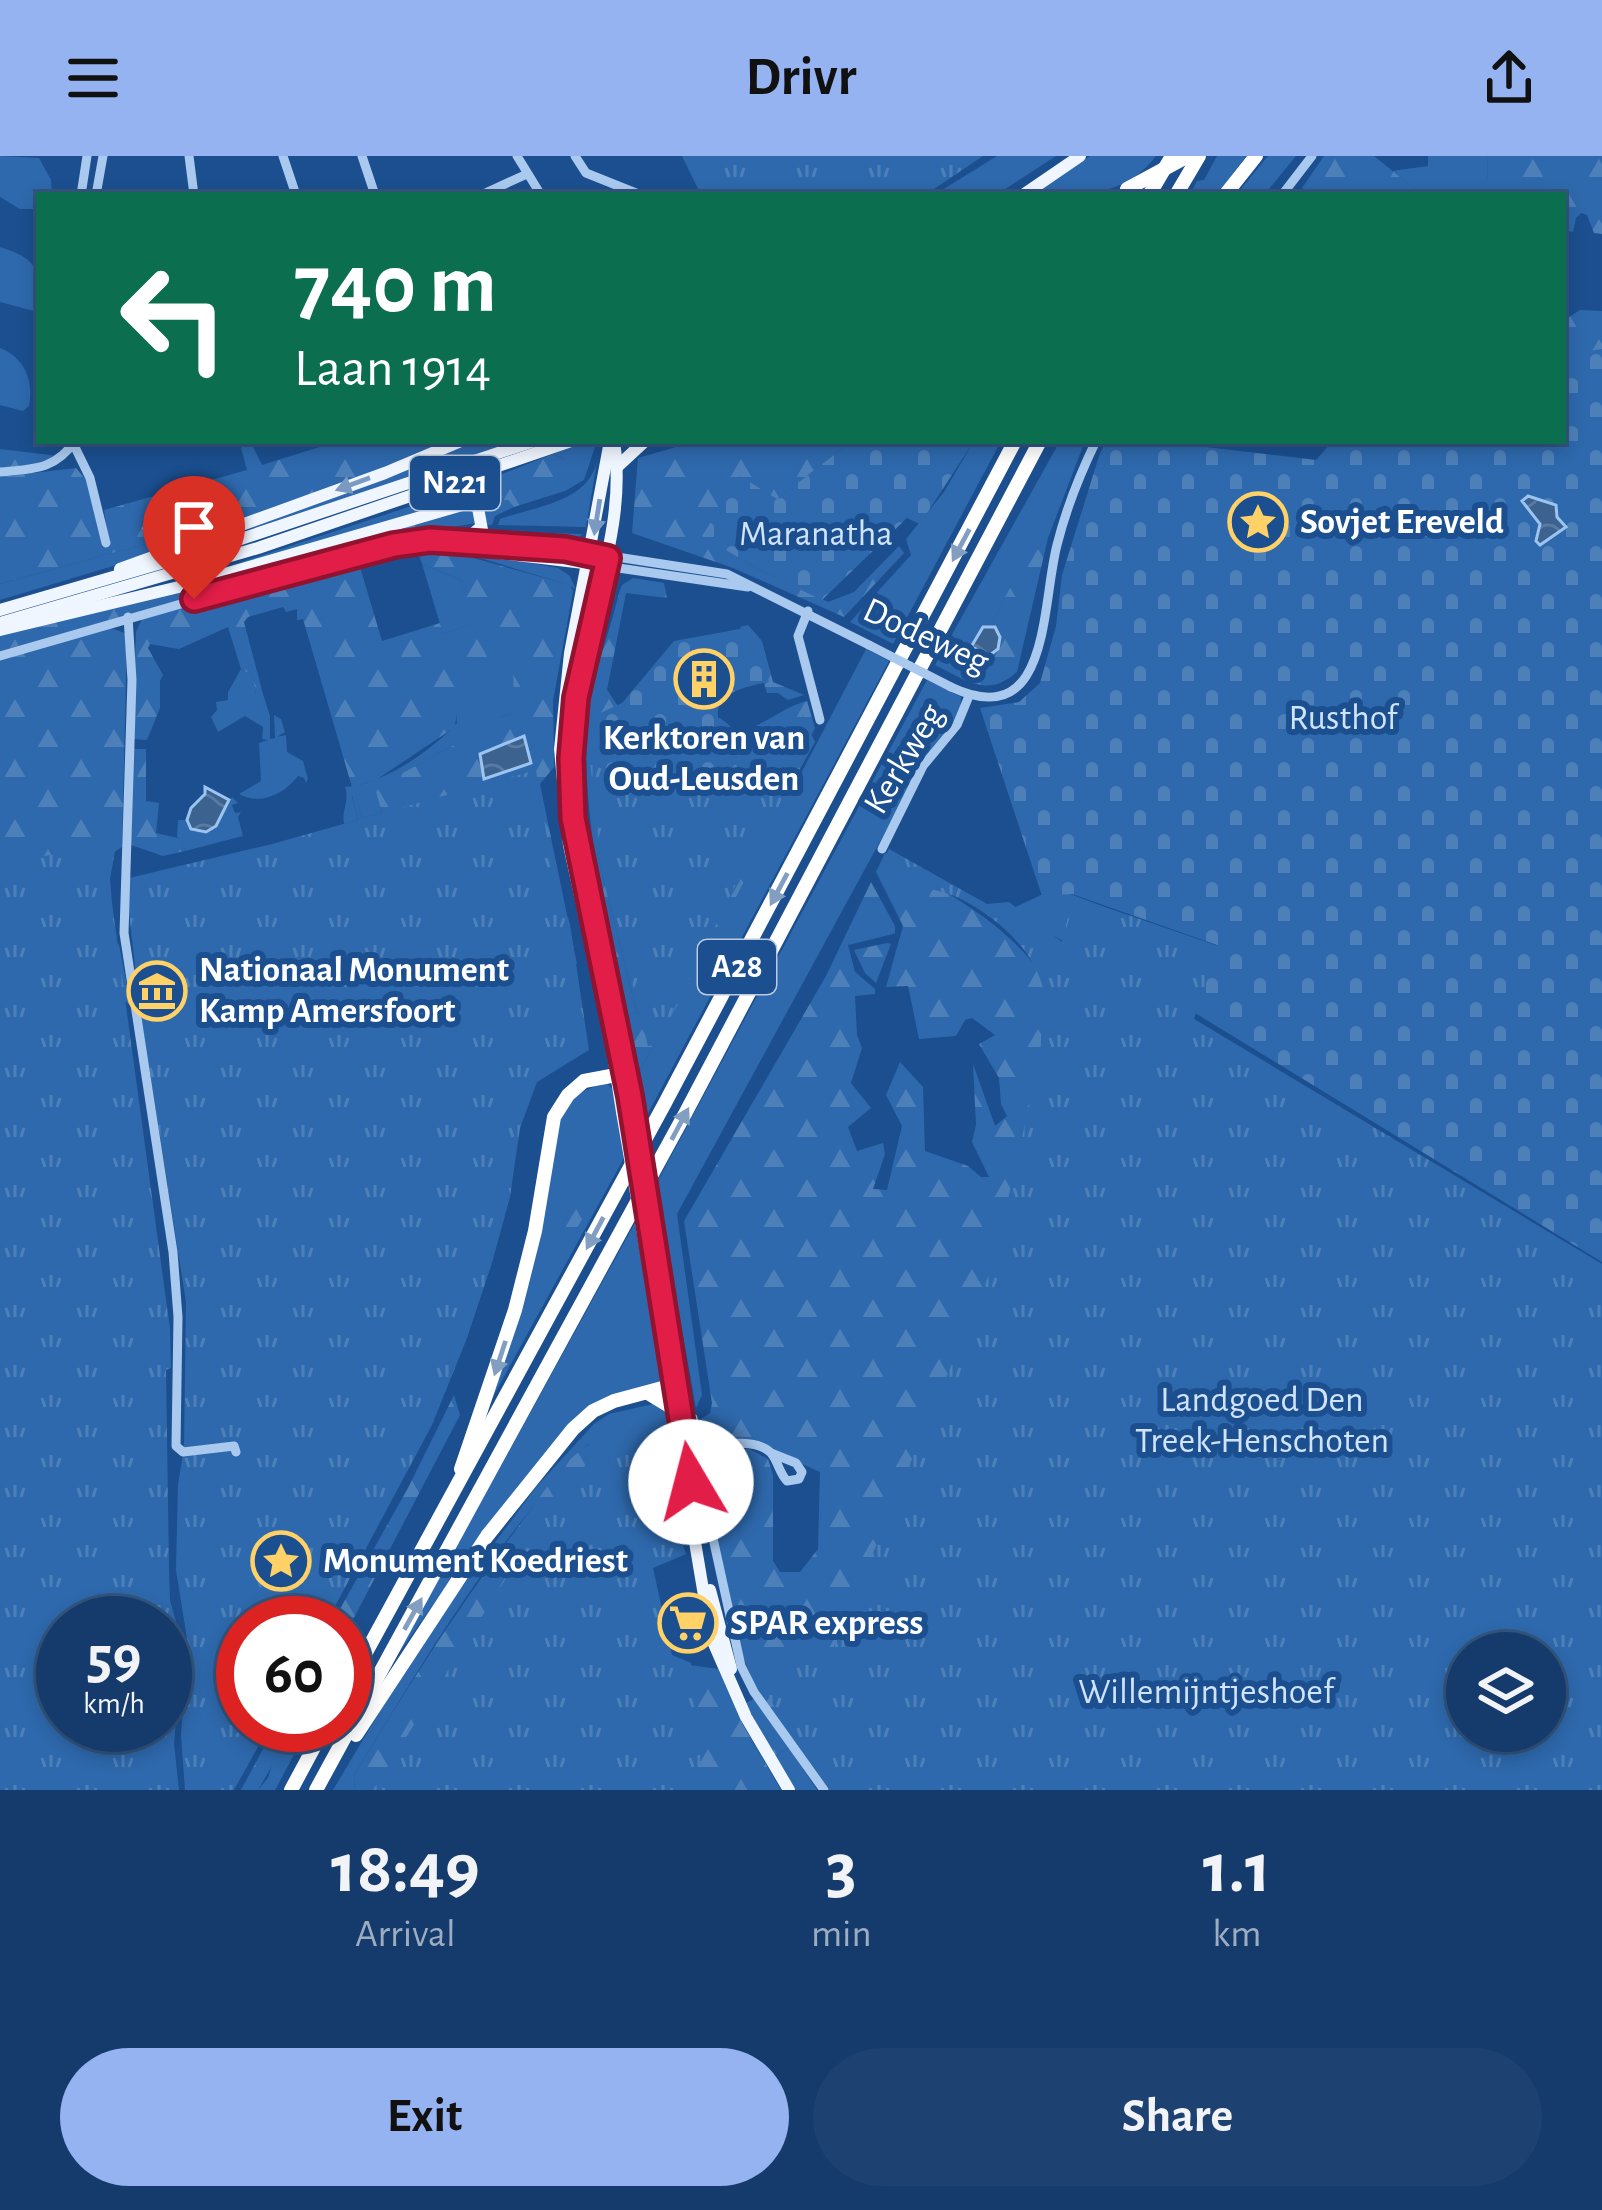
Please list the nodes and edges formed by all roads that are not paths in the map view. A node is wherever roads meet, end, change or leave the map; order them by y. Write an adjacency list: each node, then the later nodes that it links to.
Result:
1 (87, 156): 16 (street)
2 (103, 156): 17 (street)
3 (189, 156): 18 (street)
4 (284, 156): 19 (street)
5 (362, 156): 20 (street)
6 (517, 156): 14 (street)
7 (575, 156): 15 (street)
8 (1080, 156): 23 (main road)
9 (1172, 156): 25 (highway)
10 (1188, 156): 24 (highway, bridge)
11 (1199, 156): 26 (highway)
12 (1256, 156): 27 (highway)
13 (1312, 156): 28 (street)
14 (527, 174): 21 (street); 22 (street)
15 (615, 190)
16 (81, 192)
17 (97, 192)
18 (194, 192)
19 (295, 192)
20 (374, 192)
21 (488, 192)
22 (539, 192)
23 (1027, 192)
24 (1122, 192)
25 (1151, 192)
26 (1178, 192)
27 (1227, 192)
28 (1284, 192)
29 (73, 444): 42 (street)
30 (75, 444): 46 (street)
31 (454, 444): 50 (main road, N221, one-way to 50)
32 (525, 444): 50 (main road, N221)
33 (562, 444): 54 (main road, N221)
34 (601, 444): 43 (main road)
35 (611, 444): 43 (main road)
36 (613, 444): 41 (main road)
37 (642, 444): 41 (main road)
38 (1014, 444): 67 (highway, A28, one-way to 67)
39 (1039, 444): 72 (highway, A28, one-way to 39)
40 (1095, 444): 56 (street, Dodeweg)
41 (618, 466): 49 (main road)
42 (0, 472)
43 (602, 482): 48 (main road, one-way to 48)
44 (480, 528): 45 (main road, N221); 47 (main road, N221); 54 (main road, N221)
45 (464, 542): 47 (street); 53 (street)
46 (106, 543)
47 (485, 546): 48 (main road, Dodeweg)
48 (590, 558): 49 (main road, Dodeweg); 59 (main road)
49 (606, 562): 52 (street, Dodeweg); 59 (main road)
50 (71, 590): 51 (main road, N221)
51 (0, 610)
52 (808, 611): 56 (street, Dodeweg, bridge); 57 (street)
53 (128, 617): 55 (street); 65 (street)
54 (0, 627)
55 (0, 656)
56 (969, 696): 58 (street, Kerkweg)
57 (820, 720)
58 (882, 849)
59 (625, 1085): 60 (main road, bridge); 60 (main road, bridge); 67 (highway, A28, one-way to 67)
60 (672, 1379): 61 (highway, A28); 62 (main road); 70 (main road)
61 (648, 1393): 62 (highway); 72 (highway, A28)
62 (671, 1407): 70 (main road)
63 (693, 1418): 64 (street)
64 (698, 1447): 66 (street); 74 (street)
65 (236, 1452)
66 (771, 1453)
67 (455, 1491): 68 (highway, A28)
68 (372, 1642)
69 (311, 1752): 71 (highway)
70 (770, 1758): 73 (main road)
71 (290, 1790)
72 (317, 1790)
73 (789, 1790)
74 (824, 1790)

